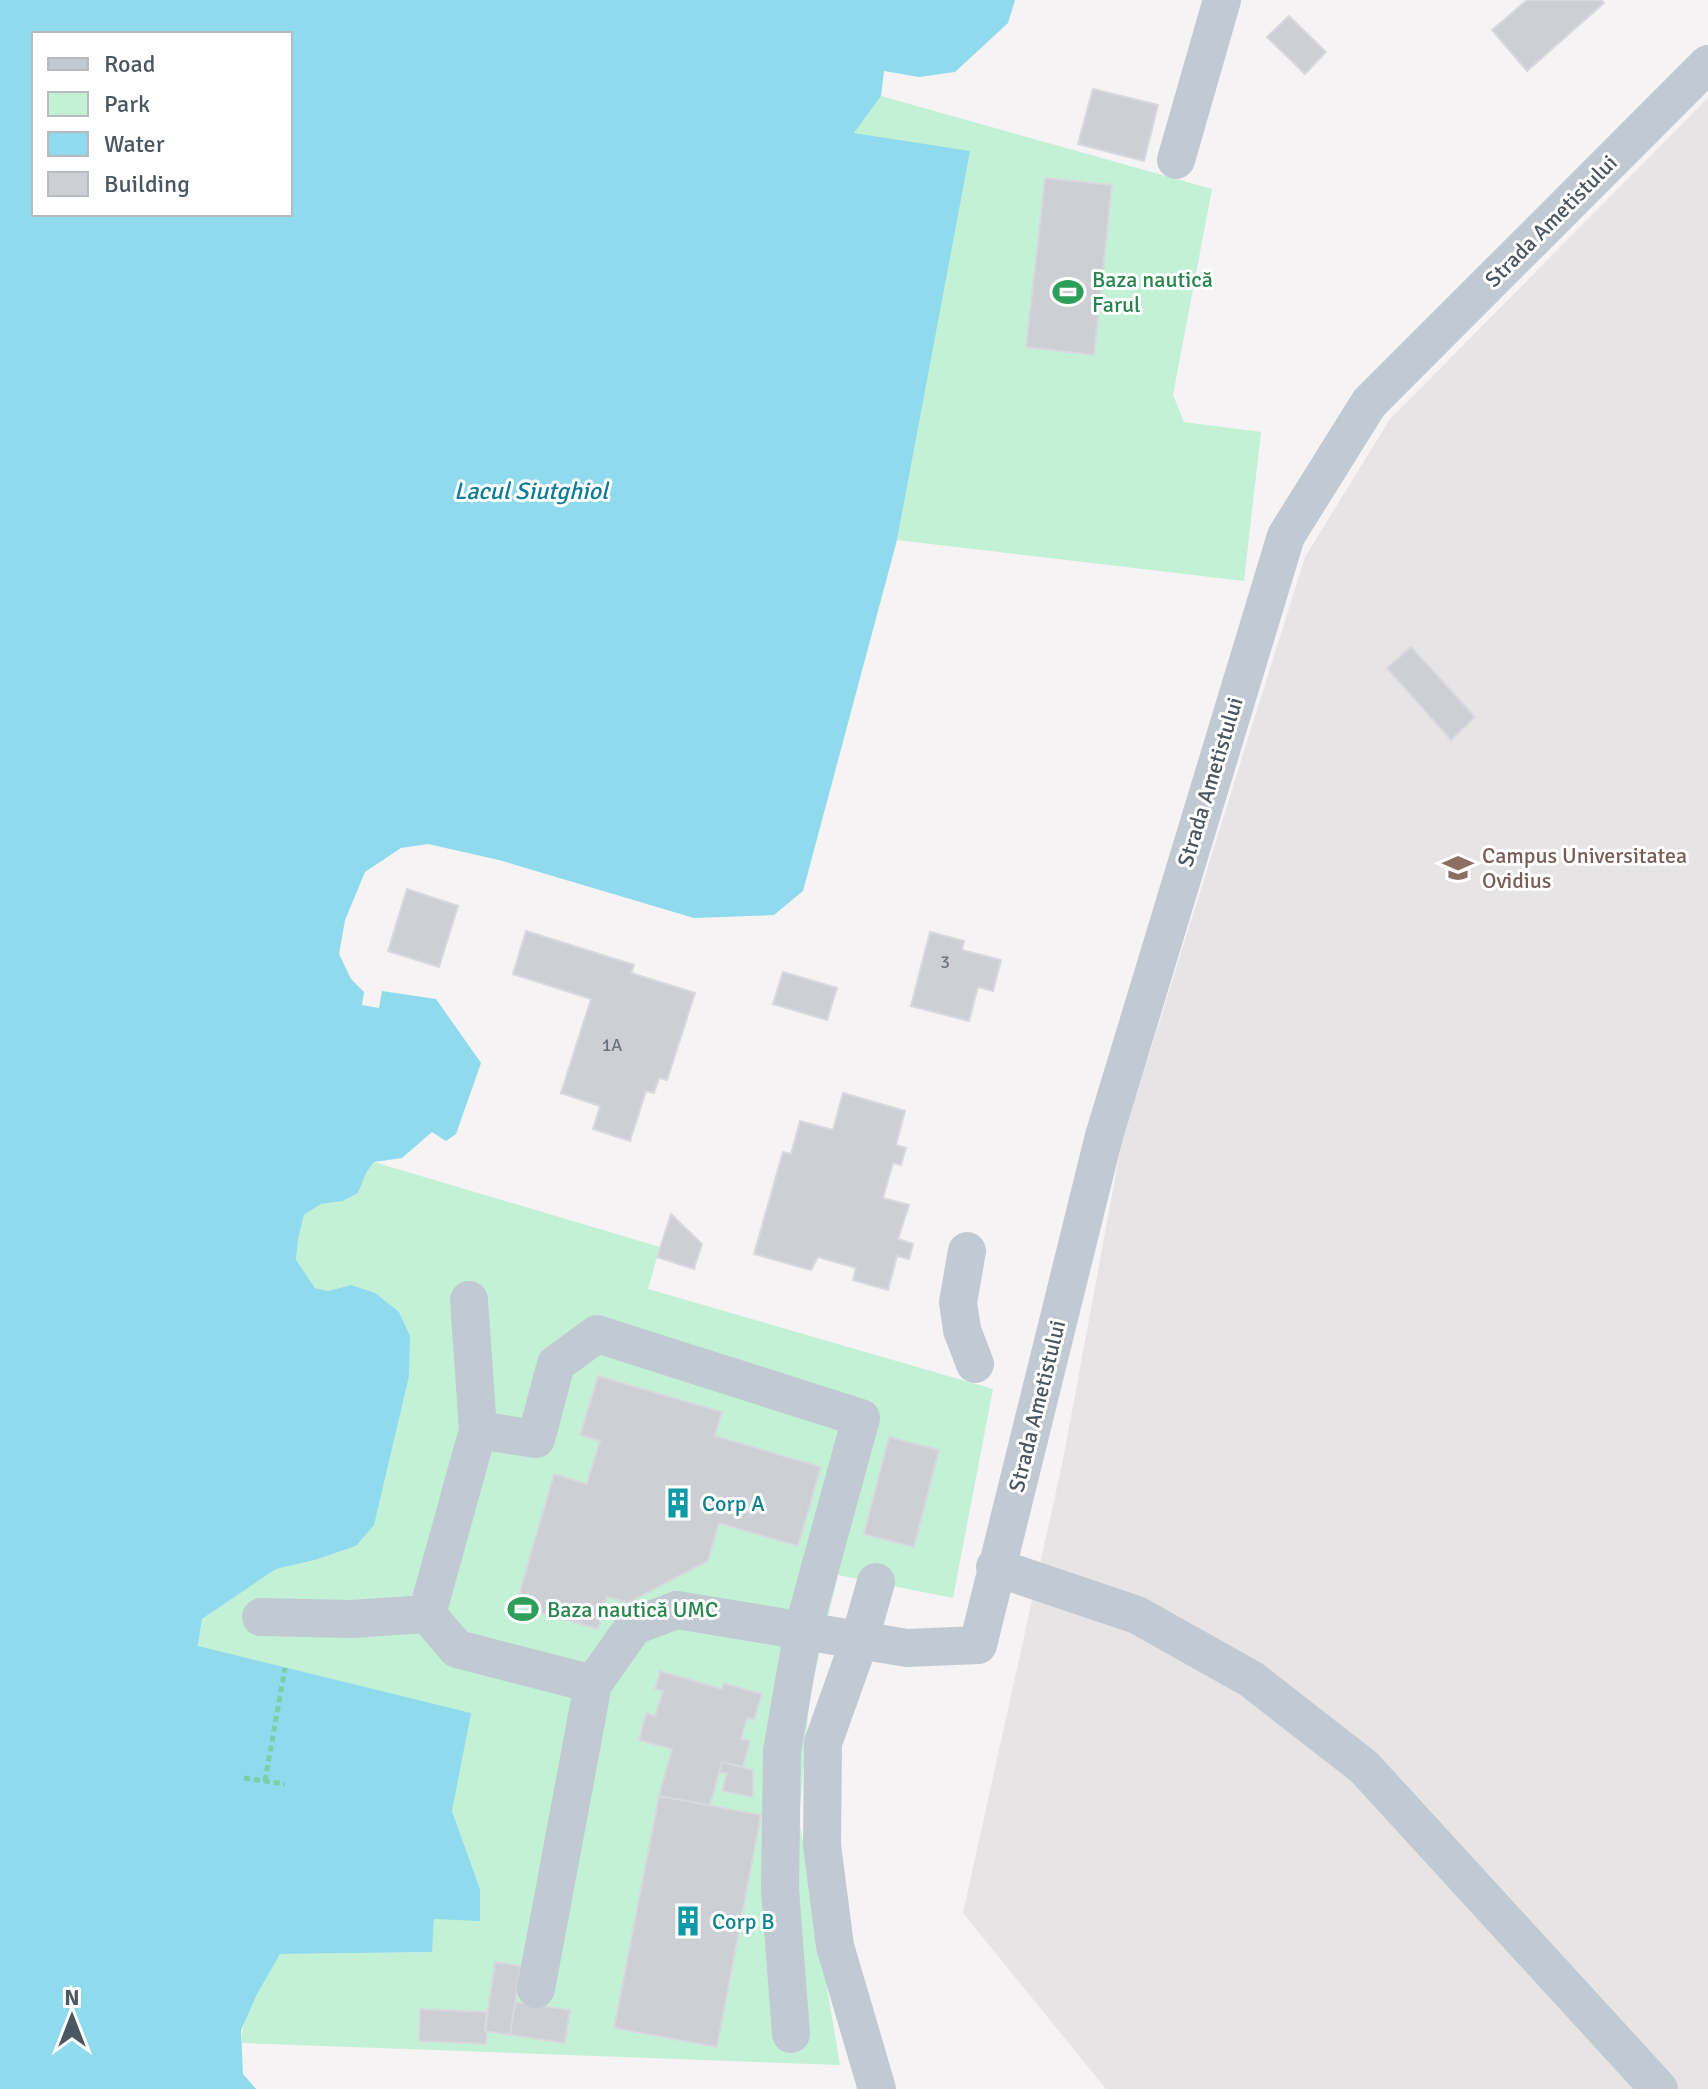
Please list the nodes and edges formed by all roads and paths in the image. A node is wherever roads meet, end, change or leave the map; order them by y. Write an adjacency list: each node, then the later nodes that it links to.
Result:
1 (1222, 0): 3 (street)
2 (1708, 64): 8 (street, Strada Ametistului)
3 (1176, 160)
4 (967, 1251): 6 (street)
5 (469, 1300): 7 (street)
6 (975, 1364)
7 (478, 1430): 10 (street); 12 (street)
8 (995, 1567): 13 (street, Strada Ametistului); 22 (street)
9 (876, 1582): 13 (street)
10 (427, 1614): 11 (street); 15 (street)
11 (261, 1617)
12 (803, 1630): 13 (street); 15 (street); 20 (street)
13 (859, 1642): 21 (street)
14 (285, 1668): 17 (path)
15 (593, 1684): 19 (street)
16 (244, 1778): 17 (path)
17 (265, 1781): 18 (path)
18 (285, 1784)
19 (536, 1989)
20 (791, 2034)
21 (877, 2089)
22 (1659, 2089)

